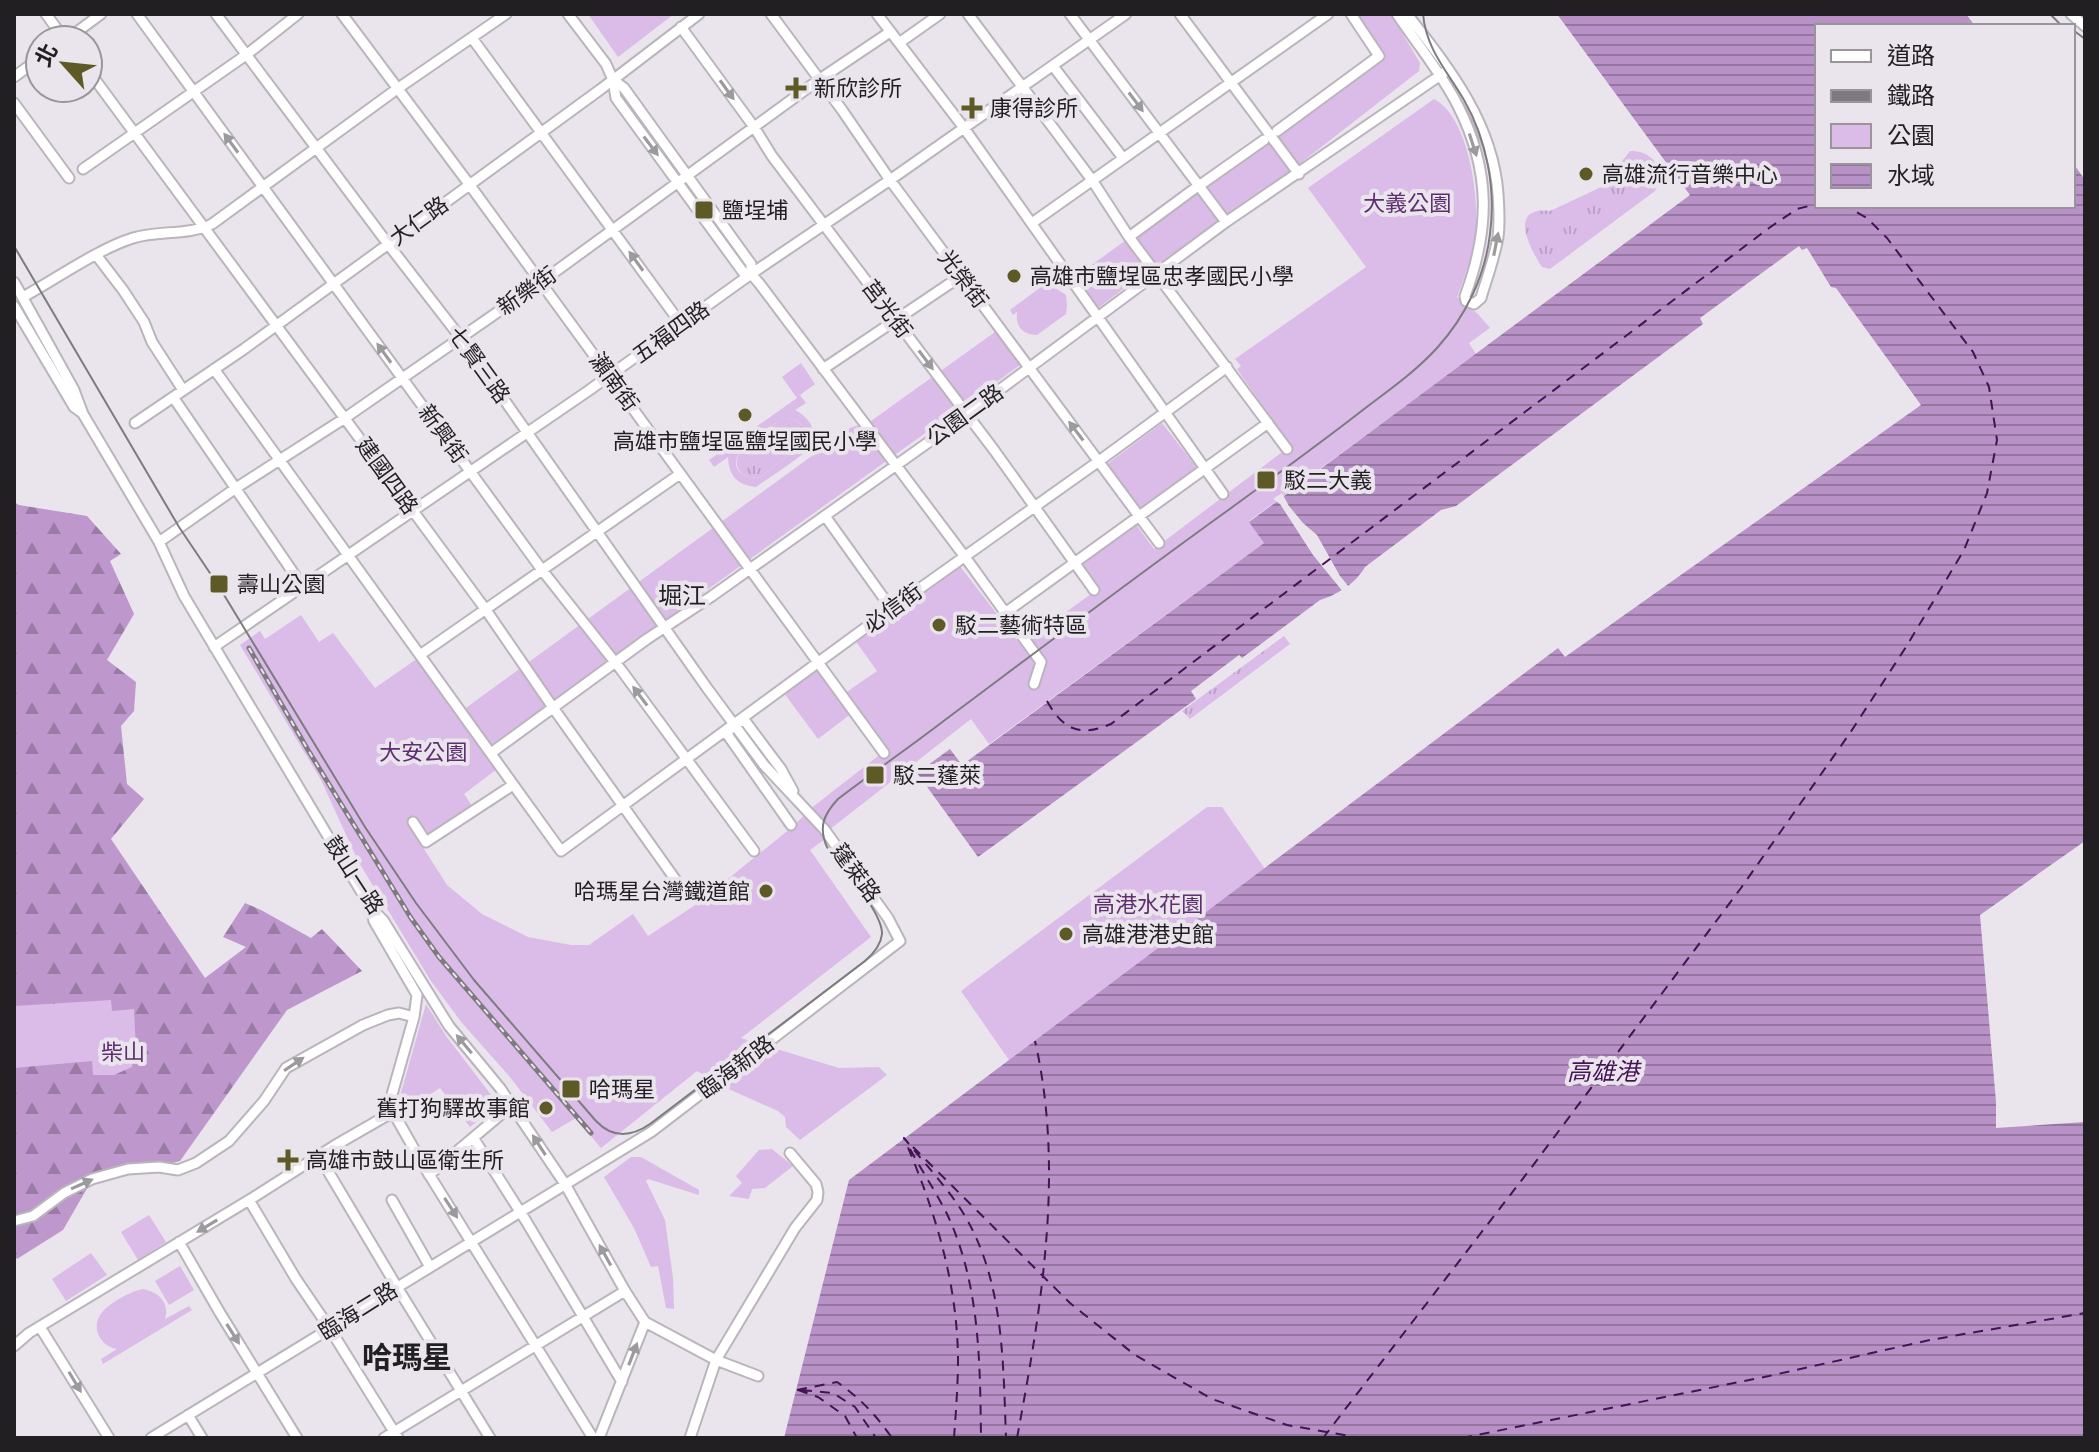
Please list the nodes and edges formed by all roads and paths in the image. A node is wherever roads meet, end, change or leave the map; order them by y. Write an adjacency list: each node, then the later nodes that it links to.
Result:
1 (137, 14): 32 (street, 新興街)
2 (216, 14): 24 (street, 七賢三路)
3 (298, 14): 24 (street)
4 (342, 14): 31 (street, 瀨南街)
5 (506, 14): 21 (street)
6 (568, 14): 28 (street)
7 (699, 14): 19 (street, 大仁路)
8 (771, 14): 27 (street, 光榮街)
9 (877, 14): 20 (street)
10 (940, 14): 23 (street)
11 (968, 14): 30 (street)
12 (1070, 14): 22 (street)
13 (1126, 14): 22 (street, 五福四路)
14 (1180, 14): 29 (street)
15 (1328, 14): 29 (street)
16 (1351, 14): 37 (street)
17 (1397, 14): 26 (street)
18 (1407, 14): 26 (street)
19 (681, 27): 28 (street, 大仁路); 35 (street, 莒光街, one-way to 35)
20 (890, 32): 23 (street); 27 (street, 新樂街)
21 (472, 38): 31 (street); 38 (street)
22 (1090, 39): 25 (street, 五福四路); 39 (street, one-way to 39)
23 (899, 43): 36 (street)
24 (246, 55): 32 (street); 42 (street, 七賢三路)
25 (1053, 66): 30 (street, 五福四路); 43 (street)
26 (1444, 72): 26 (street, one-way to 26); 45 (street, 公園二路)
27 (820, 79): 35 (street, 新樂街); 48 (street, 光榮街)
28 (613, 80): 38 (street, 大仁路); 47 (street)
29 (1231, 81): 39 (street); 45 (street)
30 (1023, 87): 36 (street, 五福四路); 49 (street)
31 (397, 89): 42 (street); 50 (street, 瀨南街)
32 (193, 91): 40 (street); 51 (street, 新興街, one-way to 32)
33 (104, 92): 40 (street, 建國四路)
34 (14, 103): 46 (street)
35 (754, 127): 47 (street, 新樂街); 54 (street, 莒光街)
36 (964, 128): 48 (street, 五福四路); 53 (street)
37 (1277, 131)
38 (542, 132): 50 (street, 大仁路); 56 (street)
39 (1159, 132): 43 (street); 52 (street)
40 (134, 134): 44 (street); 55 (street, 建國四路)
41 (1264, 140): 57 (street)
42 (316, 148): 51 (street); 58 (street, 七賢三路)
43 (1123, 158): 49 (street)
44 (83, 169)
45 (1299, 174): 52 (street, 公園二路)
46 (69, 178)
47 (682, 179): 56 (street, 新樂街); 61 (street)
48 (890, 180): 54 (street, 五福四路); 62 (street, 光榮街)
49 (1092, 180): 53 (street); 57 (street)
50 (469, 184): 58 (street, 大仁路); 64 (street, 瀨南街)
51 (262, 186): 55 (street); 65 (street, 新興街)
52 (1226, 222): 60 (street, 公園二路)
53 (1032, 223): 68 (street)
54 (825, 225): 61 (street, 五福四路); 69 (street, 莒光街)
55 (204, 228): 59 (street); 70 (street, 建國四路)
56 (613, 229): 64 (street, 新樂街); 71 (street, one-way to 56)
57 (1129, 237): 60 (street)
58 (388, 244): 65 (street, 大仁路); 72 (street, 七賢三路)
59 (97, 256): 66 (street); 79 (street)
60 (1157, 273): 68 (street, 公園二路); 73 (street)
61 (751, 274): 71 (street, 五福四路); 76 (street)
62 (961, 276): 69 (street); 74 (street, 光榮街)
63 (14, 282): 66 (street, 鼓山一路)
64 (541, 282): 72 (street, 新樂街); 77 (street, 瀨南街)
65 (333, 283): 70 (street, 大仁路); 78 (street, 新興街, one-way to 65)
66 (23, 297): 82 (street, 鼓山一路)
67 (14, 306): 82 (street, 鼓山一路)
68 (1099, 316): 74 (street, 公園二路); 81 (street)
69 (894, 319): 76 (street); 83 (street, 莒光街, one-way to 83)
70 (276, 324): 75 (street, 大仁路); 84 (street, 建國四路)
71 (681, 324): 77 (street, 五福四路)
72 (460, 337): 78 (street, 新樂街); 87 (street, 七賢三路)
73 (1227, 367): 81 (street, 必信街); 86 (street)
74 (1029, 368): 83 (street, 公園二路); 90 (street, 光榮街, one-way to 74)
75 (214, 369): 79 (street, 大仁路); 89 (street)
76 (823, 369): 91 (street)
77 (609, 376): 87 (street, 五福四路); 94 (street, 瀨南街)
78 (402, 378): 84 (street, 新樂街); 93 (street, 新興街)
79 (183, 390): 80 (street, 大仁路)
80 (173, 397): 85 (street, 大仁路); 95 (street)
81 (1167, 413): 90 (street, 必信街); 92 (street)
82 (83, 414): 102 (street, 鼓山一路)
83 (966, 414): 91 (street, 公園二路); 97 (street, 莒光街)
84 (345, 418): 89 (street, 新樂街); 98 (street, 建國四路)
85 (135, 423)
86 (1268, 423): 88 (street); 92 (street)
87 (527, 433): 93 (street, 五福四路); 101 (street, 七賢三路)
88 (1287, 449)
89 (279, 460): 95 (street, 新樂街); 104 (street)
90 (1099, 461): 97 (street, 必信街); 100 (street, 光榮街)
91 (895, 464): 99 (street, 公園二路); 105 (street)
92 (1205, 468): 96 (street); 100 (street)
93 (470, 472): 98 (street, 五福四路); 108 (street, 新興街)
94 (680, 474): 101 (street); 107 (street, 瀨南街)
95 (236, 488): 102 (street, 新樂街); 109 (street)
96 (1223, 494)
97 (1034, 507): 105 (street, 必信街); 106 (street, 莒光街)
98 (412, 511): 104 (street, 五福四路); 111 (street, 建國四路)
99 (825, 516): 107 (street, 公園二路); 112 (street)
100 (1139, 516): 103 (street, 光榮街); 106 (street)
101 (599, 532): 108 (street); 114 (street, 七賢三路)
102 (159, 542): 115 (street, 鼓山一路)
103 (1159, 543)
104 (348, 555): 109 (street, 五福四路); 116 (street)
105 (965, 557): 112 (street, 必信街); 113 (street)
106 (1074, 563): 110 (street, 莒光街); 113 (street)
107 (750, 569): 114 (street, 公園二路); 117 (street, 瀨南街)
108 (542, 570): 111 (street); 118 (street, 新興街)
109 (303, 587): 115 (street, 五福四路)
110 (1094, 590)
111 (486, 610): 116 (street); 120 (street, 建國四路)
112 (892, 611): 117 (street, 必信街)
113 (1005, 613): 119 (street)
114 (664, 627): 118 (street, 公園二路); 121 (street, 七賢三路)
115 (214, 647): 135 (street, 鼓山一路)
116 (420, 655): 123 (street)
117 (818, 662): 121 (street, 必信街); 124 (street, 瀨南街)
118 (615, 663): 120 (street, 公園二路); 125 (street, 新興街, one-way to 118)
119 (1034, 684)
120 (554, 709): 123 (street, 公園二路); 130 (street, 建國四路)
121 (734, 723): 122 (street); 125 (street, 必信街); 127 (street, 七賢三路); 129 (street, 七賢三路)
122 (732, 741): 127 (street, 七賢三路); 128 (street)
123 (491, 753): 126 (street)
124 (884, 753)
125 (686, 759): 130 (street, 必信街); 133 (street, 新興街)
126 (513, 785): 130 (street, 必信街); 131 (street)
127 (782, 785): 129 (street, 七賢三路)
128 (771, 797): 129 (street); 132 (street)
129 (800, 804): 136 (street, 蓬萊路)
130 (622, 806): 134 (street, 建國四路)
131 (413, 822)
132 (791, 825)
133 (754, 851)
134 (680, 886)
135 (371, 908): 137 (street); 138 (street, 鼓山一路, one-way to 135)
136 (900, 941): 144 (street, 臨海新路)
137 (414, 1017): 139 (street); 148 (street, one-way to 137)
138 (512, 1105): 140 (street); 144 (street, 鼓山一路, one-way to 138)
139 (393, 1112): 142 (street); 143 (street)
140 (474, 1139): 143 (street); 147 (street)
141 (790, 1153): 160 (street)
142 (319, 1156): 145 (street); 152 (street)
143 (429, 1175): 149 (street, one-way to 149)
144 (565, 1184): 147 (street, 臨海二路); 153 (street, 鼓山一路, one-way to 144)
145 (249, 1200): 150 (street, one-way to 150); 157 (street)
146 (392, 1200): 151 (street)
147 (520, 1211): 149 (street, 臨海二路); 154 (street)
148 (14, 1221)
149 (472, 1241): 151 (street, 臨海二路); 159 (street)
150 (179, 1242): 156 (street); 161 (street, one-way to 161)
151 (430, 1267): 152 (street, 臨海二路)
152 (397, 1287): 157 (street, 臨海二路); 164 (street)
153 (625, 1291): 154 (street); 155 (street, 鼓山一路)
154 (584, 1316): 159 (street); 163 (street)
155 (645, 1322): 160 (street); 163 (street, one-way to 155)
156 (40, 1327): 158 (street); 167 (street, one-way to 167)
157 (330, 1329): 161 (street, 臨海二路); 166 (street)
158 (14, 1346)
159 (535, 1346): 164 (street); 173 (street)
160 (716, 1360): 162 (street); 174 (street)
161 (257, 1373): 165 (street, 臨海二路); 170 (street)
162 (758, 1376)
163 (622, 1382): 173 (street)
164 (462, 1391): 166 (street); 172 (street)
165 (188, 1415): 168 (street, 臨海二路); 169 (street)
166 (396, 1435): 171 (street)
167 (109, 1438)
168 (151, 1438)
169 (202, 1438)
170 (297, 1438)
171 (384, 1438)
172 (490, 1438)
173 (596, 1438)
174 (690, 1438)

